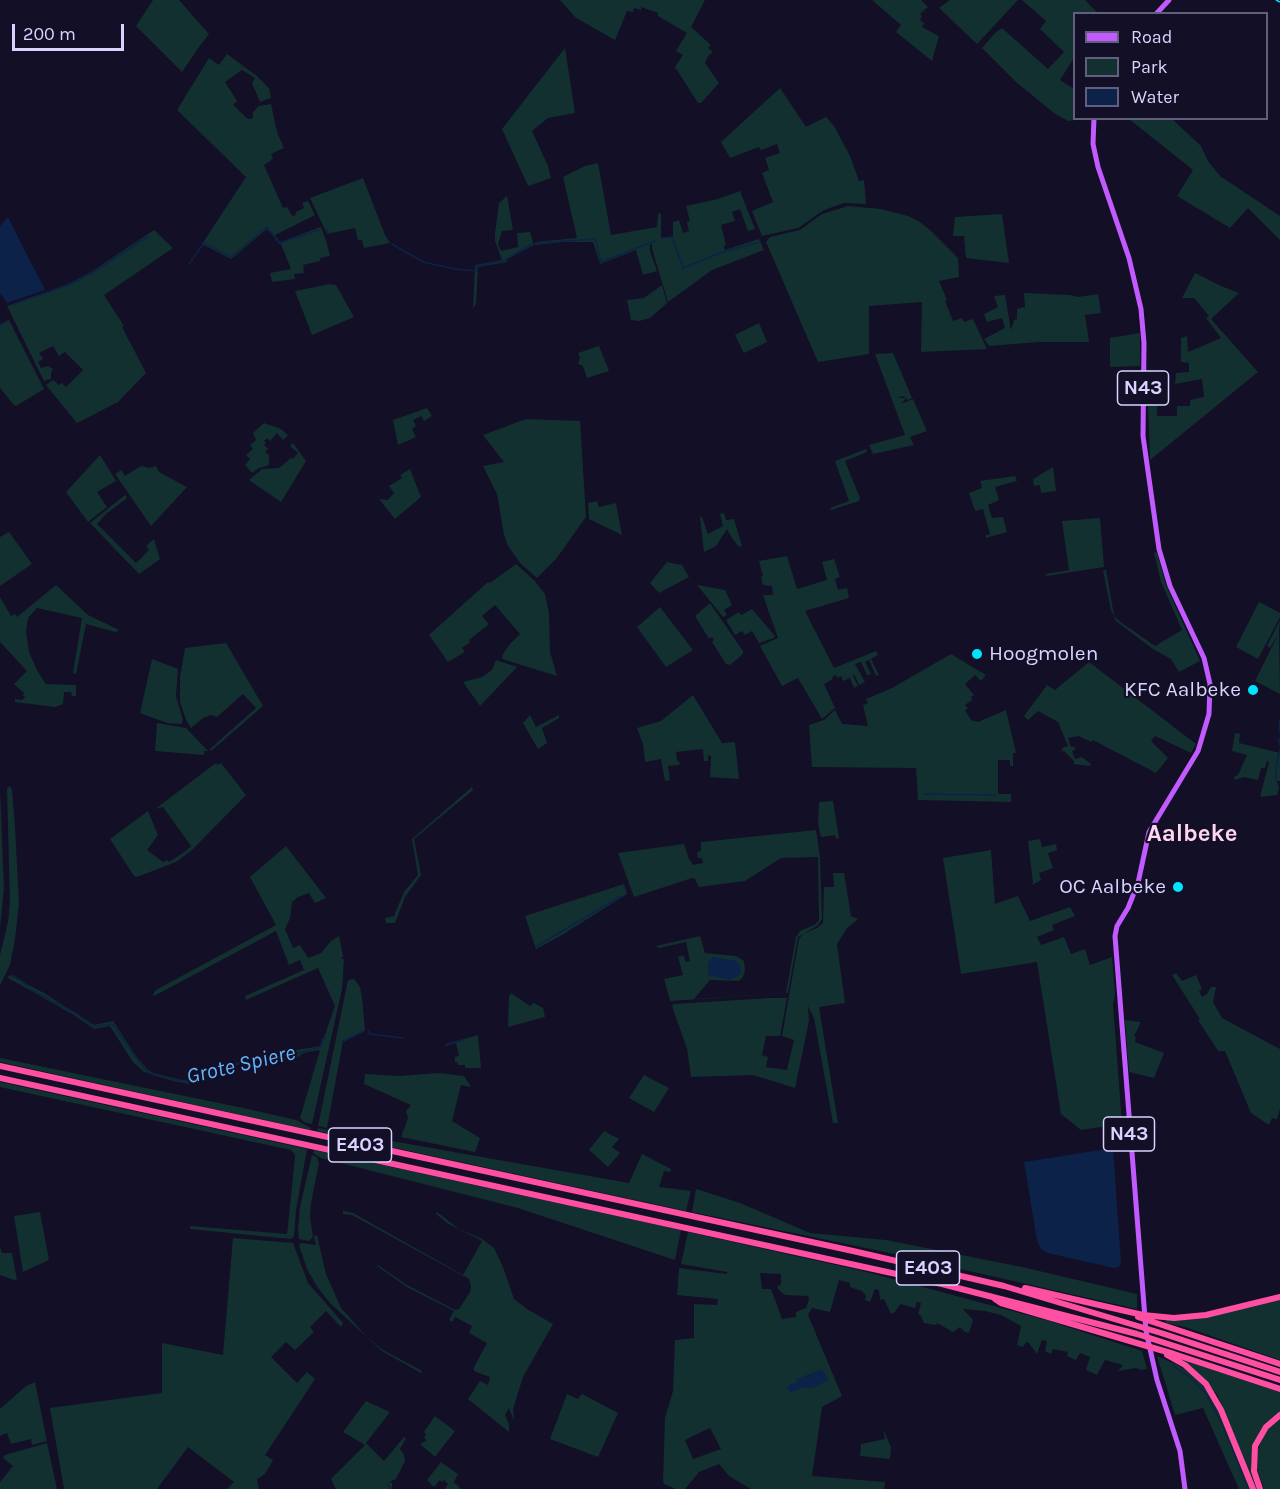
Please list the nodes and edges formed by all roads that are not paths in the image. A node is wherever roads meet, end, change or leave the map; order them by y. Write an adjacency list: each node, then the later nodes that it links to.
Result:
1 (1169, 0): 2 (main road)
2 (1158, 12)
3 (1094, 120): 16 (main road, N43)
4 (0, 1066): 6 (highway, E403)
5 (0, 1078): 7 (highway, E403)
6 (1004, 1286): 9 (highway); 12 (highway, E403)
7 (990, 1296): 10 (highway); 13 (highway, E403)
8 (1280, 1297): 9 (highway)
9 (1160, 1321): 11 (highway)
10 (1164, 1353): 14 (highway); 17 (highway)
11 (1280, 1364)
12 (1280, 1372)
13 (1280, 1380)
14 (1280, 1389)
15 (1280, 1415): 18 (highway)
16 (1183, 1489)
17 (1253, 1489)
18 (1260, 1489)

